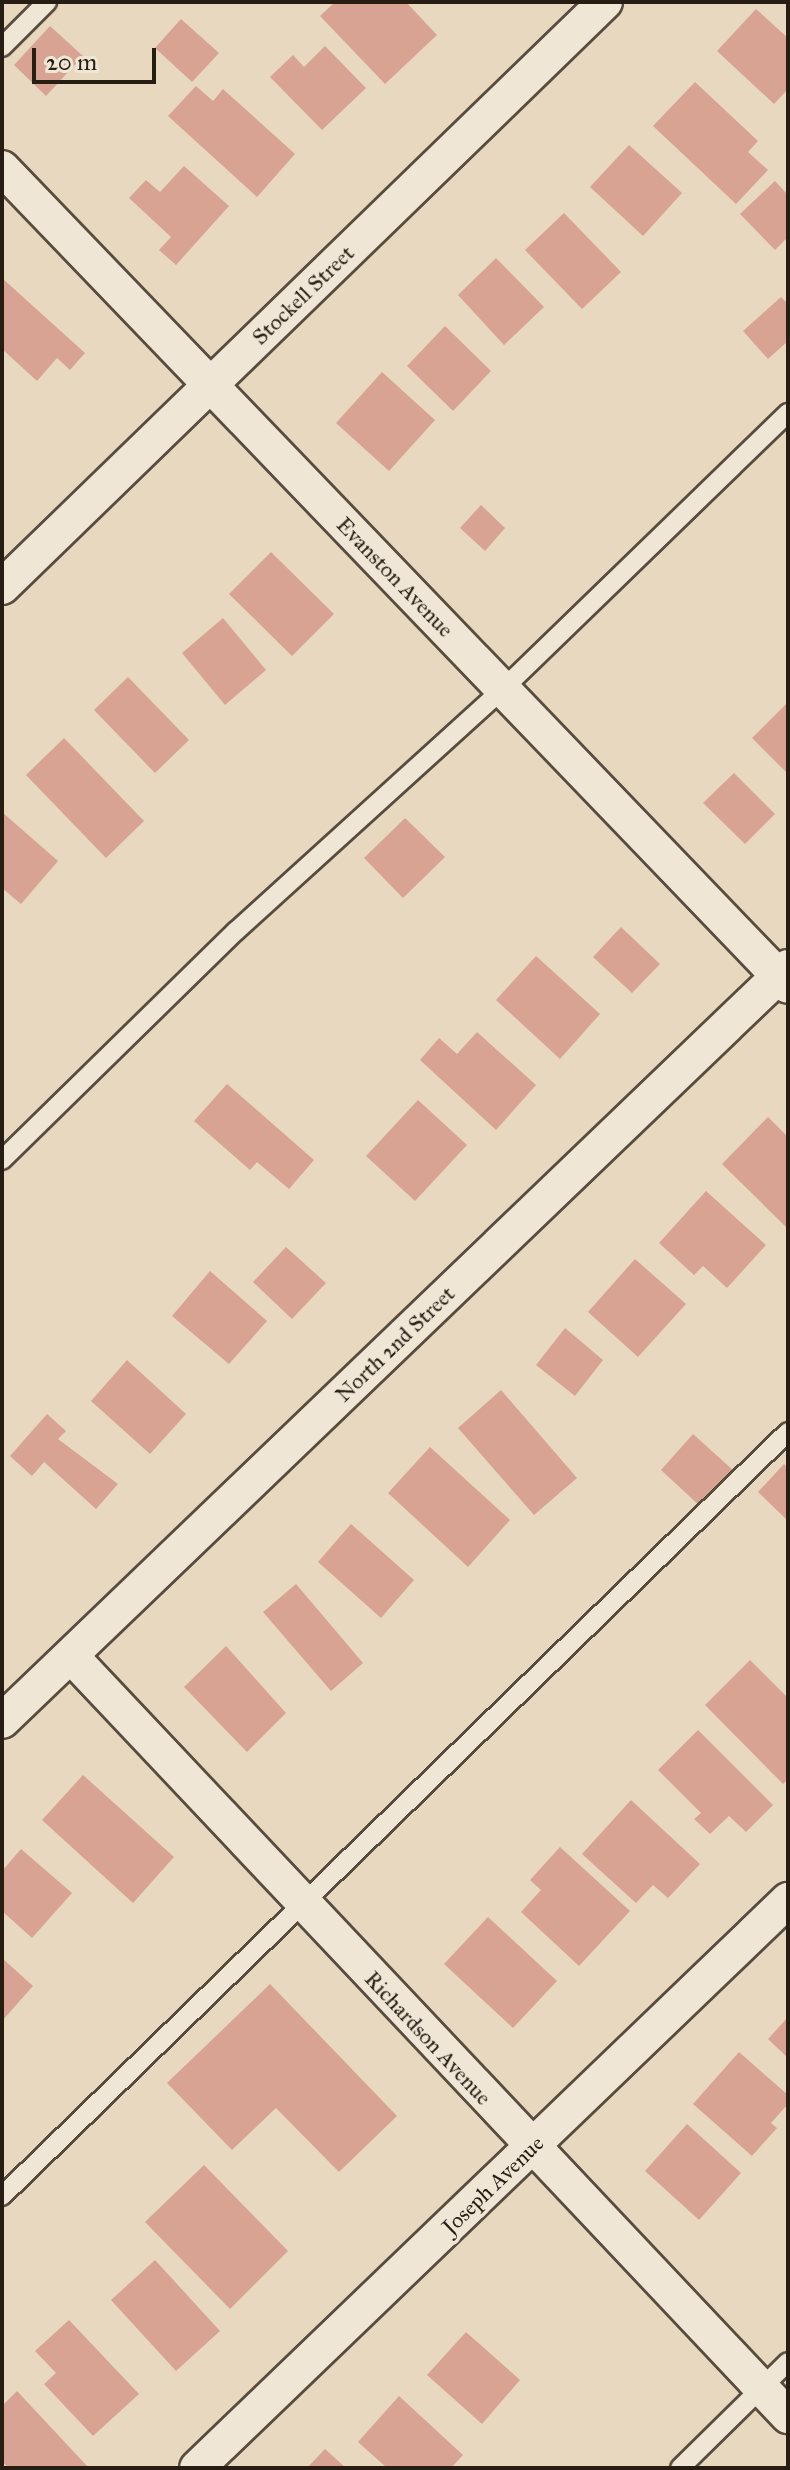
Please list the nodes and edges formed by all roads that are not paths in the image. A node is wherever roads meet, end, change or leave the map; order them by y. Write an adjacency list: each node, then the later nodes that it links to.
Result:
1 (47, 2): 3 (lane)
2 (605, 2): 5 (street, Stockell Street)
3 (2, 47)
4 (2, 168): 5 (street, Evanston Avenue)
5 (211, 385): 7 (street, Stockell Street); 8 (street, Evanston Avenue)
6 (788, 413): 8 (lane)
7 (2, 587)
8 (503, 689): 9 (street, Evanston Avenue); 10 (lane)
9 (785, 976): 12 (street, North 2nd Street)
10 (2, 1160)
11 (788, 1432): 15 (lane)
12 (71, 1656): 13 (street, North 2nd Street); 15 (street, Richardson Avenue)
13 (2, 1721)
14 (788, 1900): 16 (street, Joseph Avenue)
15 (303, 1906): 16 (street, Richardson Avenue); 17 (lane)
16 (532, 2148): 19 (street, Richardson Avenue); 21 (street, Joseph Avenue)
17 (2, 2196)
18 (788, 2362): 19 (lane)
19 (762, 2388): 20 (street, Richardson Avenue); 22 (lane)
20 (788, 2416)
21 (197, 2468)
22 (680, 2468)

